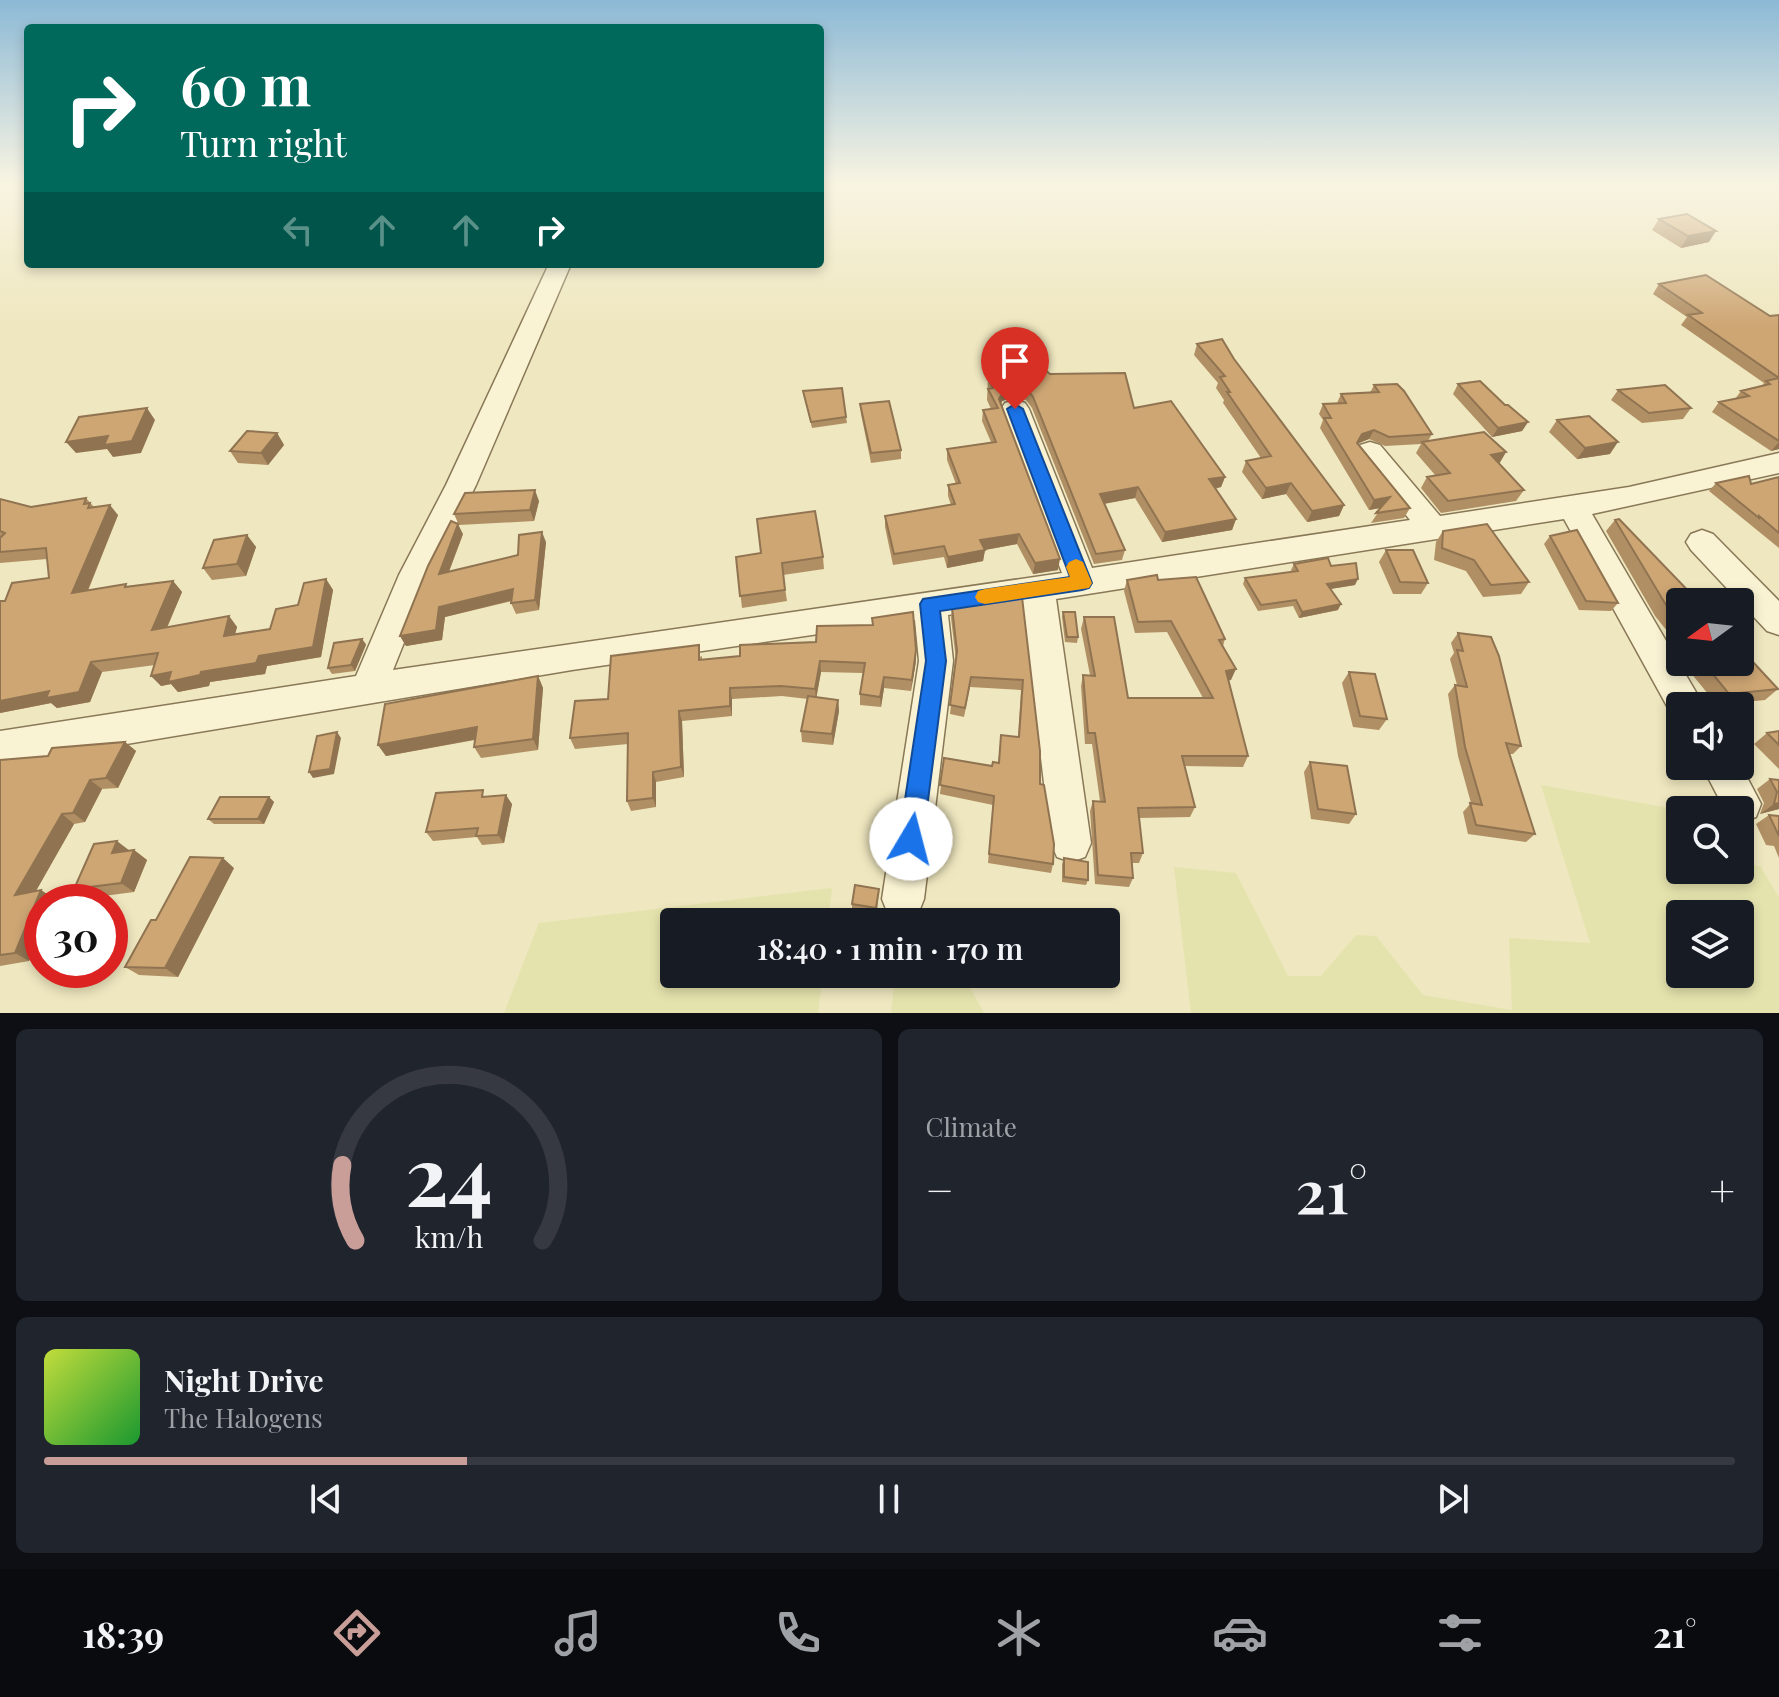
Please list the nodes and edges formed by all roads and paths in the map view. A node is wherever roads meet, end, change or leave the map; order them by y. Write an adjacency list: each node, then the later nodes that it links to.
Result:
1 (558, 268): 12 (street)
2 (1015, 409): 8 (street)
3 (1370, 452): 6 (street)
4 (1779, 463): 5 (street)
5 (1573, 507): 6 (street); 13 (street)
6 (1434, 529): 8 (street)
7 (1702, 542): 11 (street)
8 (1082, 583): 9 (street)
9 (1038, 589): 10 (street); 15 (street)
10 (930, 604): 12 (street); 16 (street)
11 (1779, 622)
12 (367, 691): 14 (street)
13 (1678, 692)
14 (2, 752)
15 (1071, 843)
16 (903, 899)

